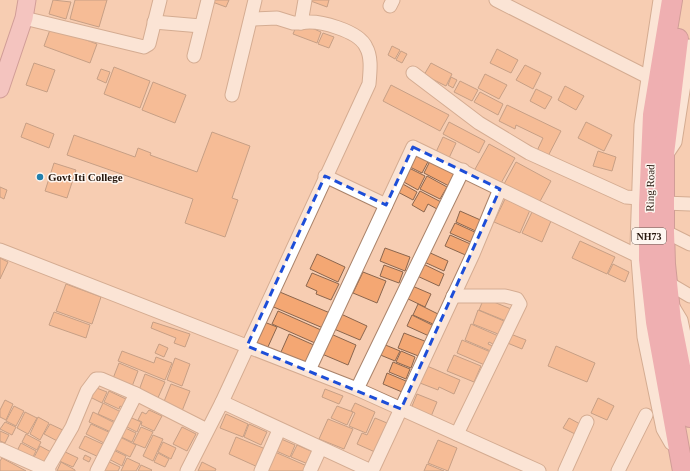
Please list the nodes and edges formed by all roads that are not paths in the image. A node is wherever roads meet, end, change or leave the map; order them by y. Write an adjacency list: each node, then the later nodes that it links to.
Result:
1 (17, 0): 18 (main road)
2 (28, 0): 11 (main road)
3 (160, 0): 13 (street)
4 (208, 0): 15 (street)
5 (255, 0): 12 (street)
6 (306, 0): 14 (street)
7 (496, 0): 20 (street)
8 (660, 0): 20 (street)
9 (672, 0): 24 (highway, Ring Road / NH73)
10 (685, 0): 24 (highway, Ring Road / NH73)
11 (24, 18): 13 (street); 21 (main road)
12 (251, 19): 14 (street); 22 (street)
13 (154, 22): 15 (street)
14 (301, 23): 26 (street)
15 (201, 26): 17 (street)
16 (690, 46): 23 (street)
17 (194, 56)
18 (0, 60)
19 (413, 73): 28 (street)
20 (648, 77): 24 (street)
21 (0, 89)
22 (232, 96)
23 (685, 115): 24 (street)
24 (651, 163): 28 (street); 29 (highway, Ring Road / NH73); 53 (highway, Ring Road / NH73)
25 (463, 170): 27 (street); 31 (street); 43 (street)
26 (325, 176): 31 (street); 40 (street)
27 (500, 189): 35 (street); 37 (street)
28 (639, 198): 35 (street)
29 (664, 203): 30 (street); 32 (highway, Ring Road / NH73)
30 (690, 204)
31 (386, 205): 42 (street)
32 (664, 231): 33 (street); 36 (highway, Ring Road / NH73)
33 (690, 244)
34 (0, 250): 40 (street)
35 (638, 256): 53 (street)
36 (668, 283): 38 (street); 39 (highway, Ring Road / NH73)
37 (453, 296): 46 (street); 52 (street)
38 (690, 296)
39 (669, 303): 41 (street); 48 (highway, Ring Road / NH73)
40 (247, 346): 42 (street); 45 (street)
41 (690, 360)
42 (309, 370): 43 (street)
43 (357, 389): 46 (street)
44 (136, 394): 50 (street); 56 (street); 57 (street)
45 (222, 402): 50 (street); 51 (street)
46 (401, 409): 52 (street); 61 (street)
47 (646, 415): 64 (street)
48 (690, 416)
49 (587, 422): 63 (street)
50 (207, 430): 58 (street)
51 (279, 430): 55 (street); 59 (street)
52 (457, 434): 62 (street)
53 (679, 448): 65 (highway, Ring Road / NH73)
54 (0, 449): 56 (street)
55 (320, 449): 60 (street); 61 (street)
56 (48, 471)
57 (97, 471)
58 (187, 471)
59 (261, 471)
60 (310, 471)
61 (371, 471)
62 (539, 471)
63 (565, 471)
64 (618, 471)
65 (683, 471)

